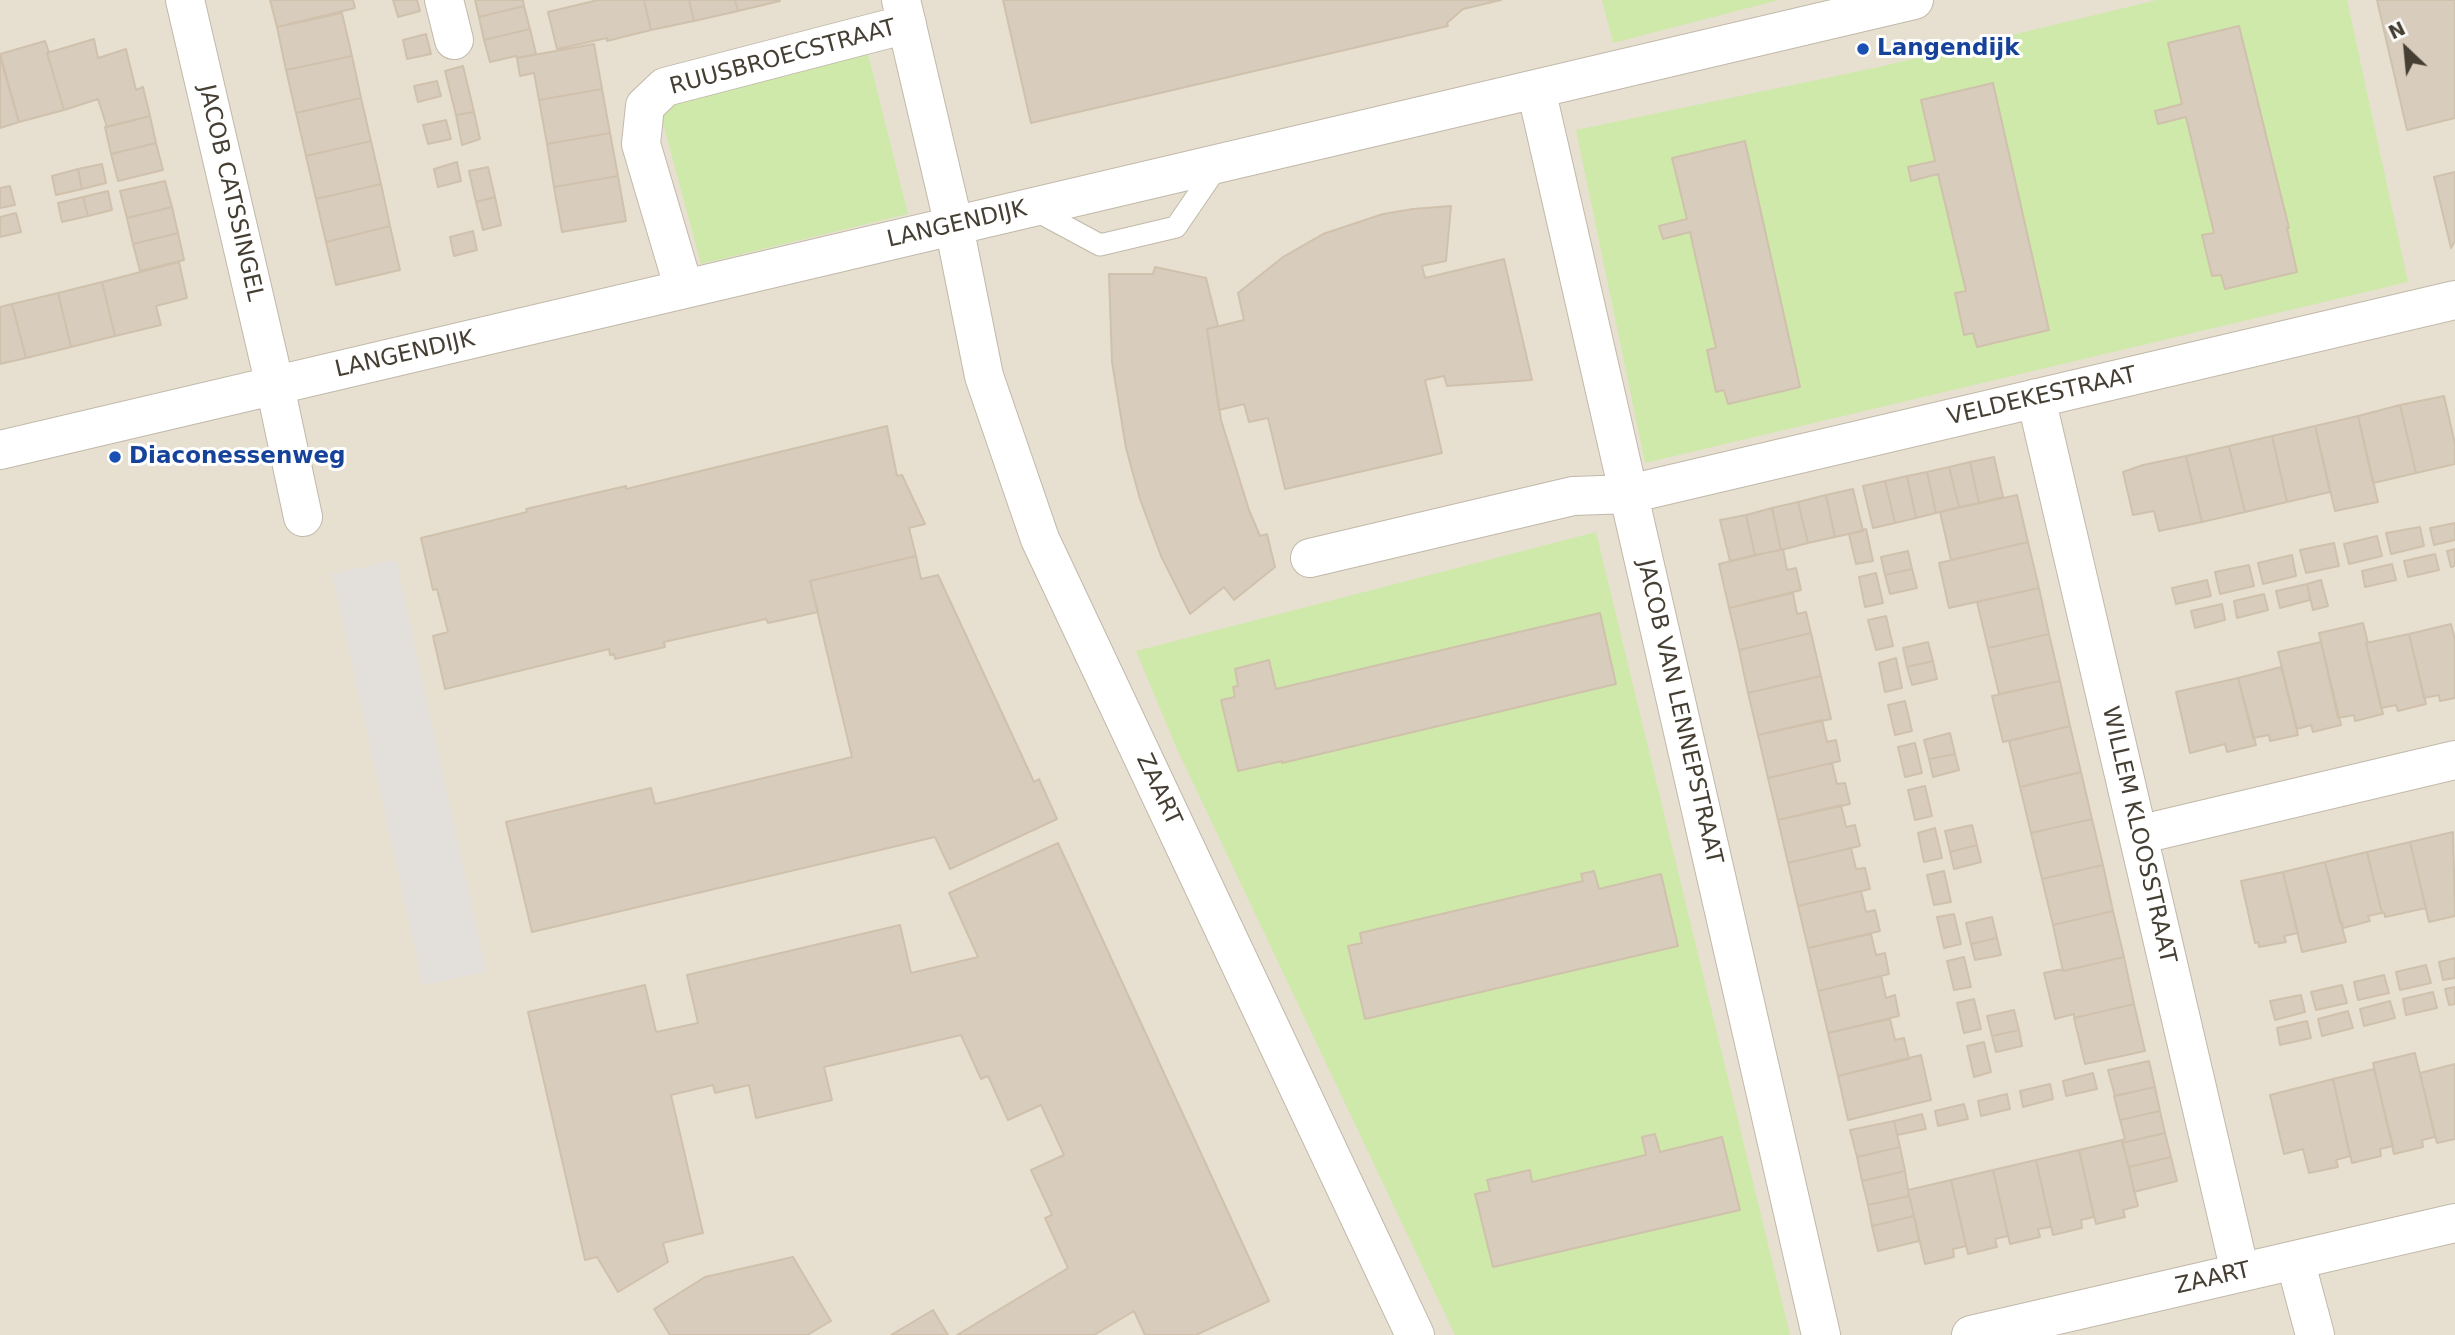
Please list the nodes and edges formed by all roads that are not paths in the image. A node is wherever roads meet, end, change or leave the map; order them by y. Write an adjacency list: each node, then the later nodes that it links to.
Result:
1 (185, 0): 12 (street, JACOB CATSSINGEL)
2 (443, 0): 5 (street)
3 (1914, 0): 6 (street, LANGENDIJK)
4 (904, 12): 9 (street, RUUSBROECSTRAAT); 10 (street, RUUSBROECSTRAAT)
5 (454, 40)
6 (1536, 89): 7 (street, LANGENDIJK); 15 (street, JACOB VAN LENNEPSTRAAT)
7 (1219, 163): 8 (street, LANGENDIJK); 8 (lane)
8 (1031, 208): 9 (street, LANGENDIJK)
9 (954, 226): 10 (street, LANGENDIJK); 23 (street, ZAART)
10 (684, 289): 12 (street, LANGENDIJK)
11 (2455, 300): 13 (street, VELDEKESTRAAT)
12 (275, 386): 14 (street, LANGENDIJK); 16 (street, JACOB CATSSINGEL)
13 (2036, 398): 15 (street, VELDEKESTRAAT); 19 (street, WILLEM KLOOSSTRAAT)
14 (0, 450)
15 (1629, 494): 17 (street); 24 (street, JACOB VAN LENNEPSTRAAT)
16 (303, 517)
17 (1310, 558)
18 (2455, 760): 19 (street)
19 (2138, 835): 22 (street, WILLEM KLOOSSTRAAT)
20 (2455, 1223): 21 (street, ZAART)
21 (2295, 1260): 22 (street, ZAART); 26 (street)
22 (2240, 1272): 25 (street, ZAART)
23 (1415, 1335)
24 (1821, 1335)
25 (1971, 1335)
26 (2315, 1335)

